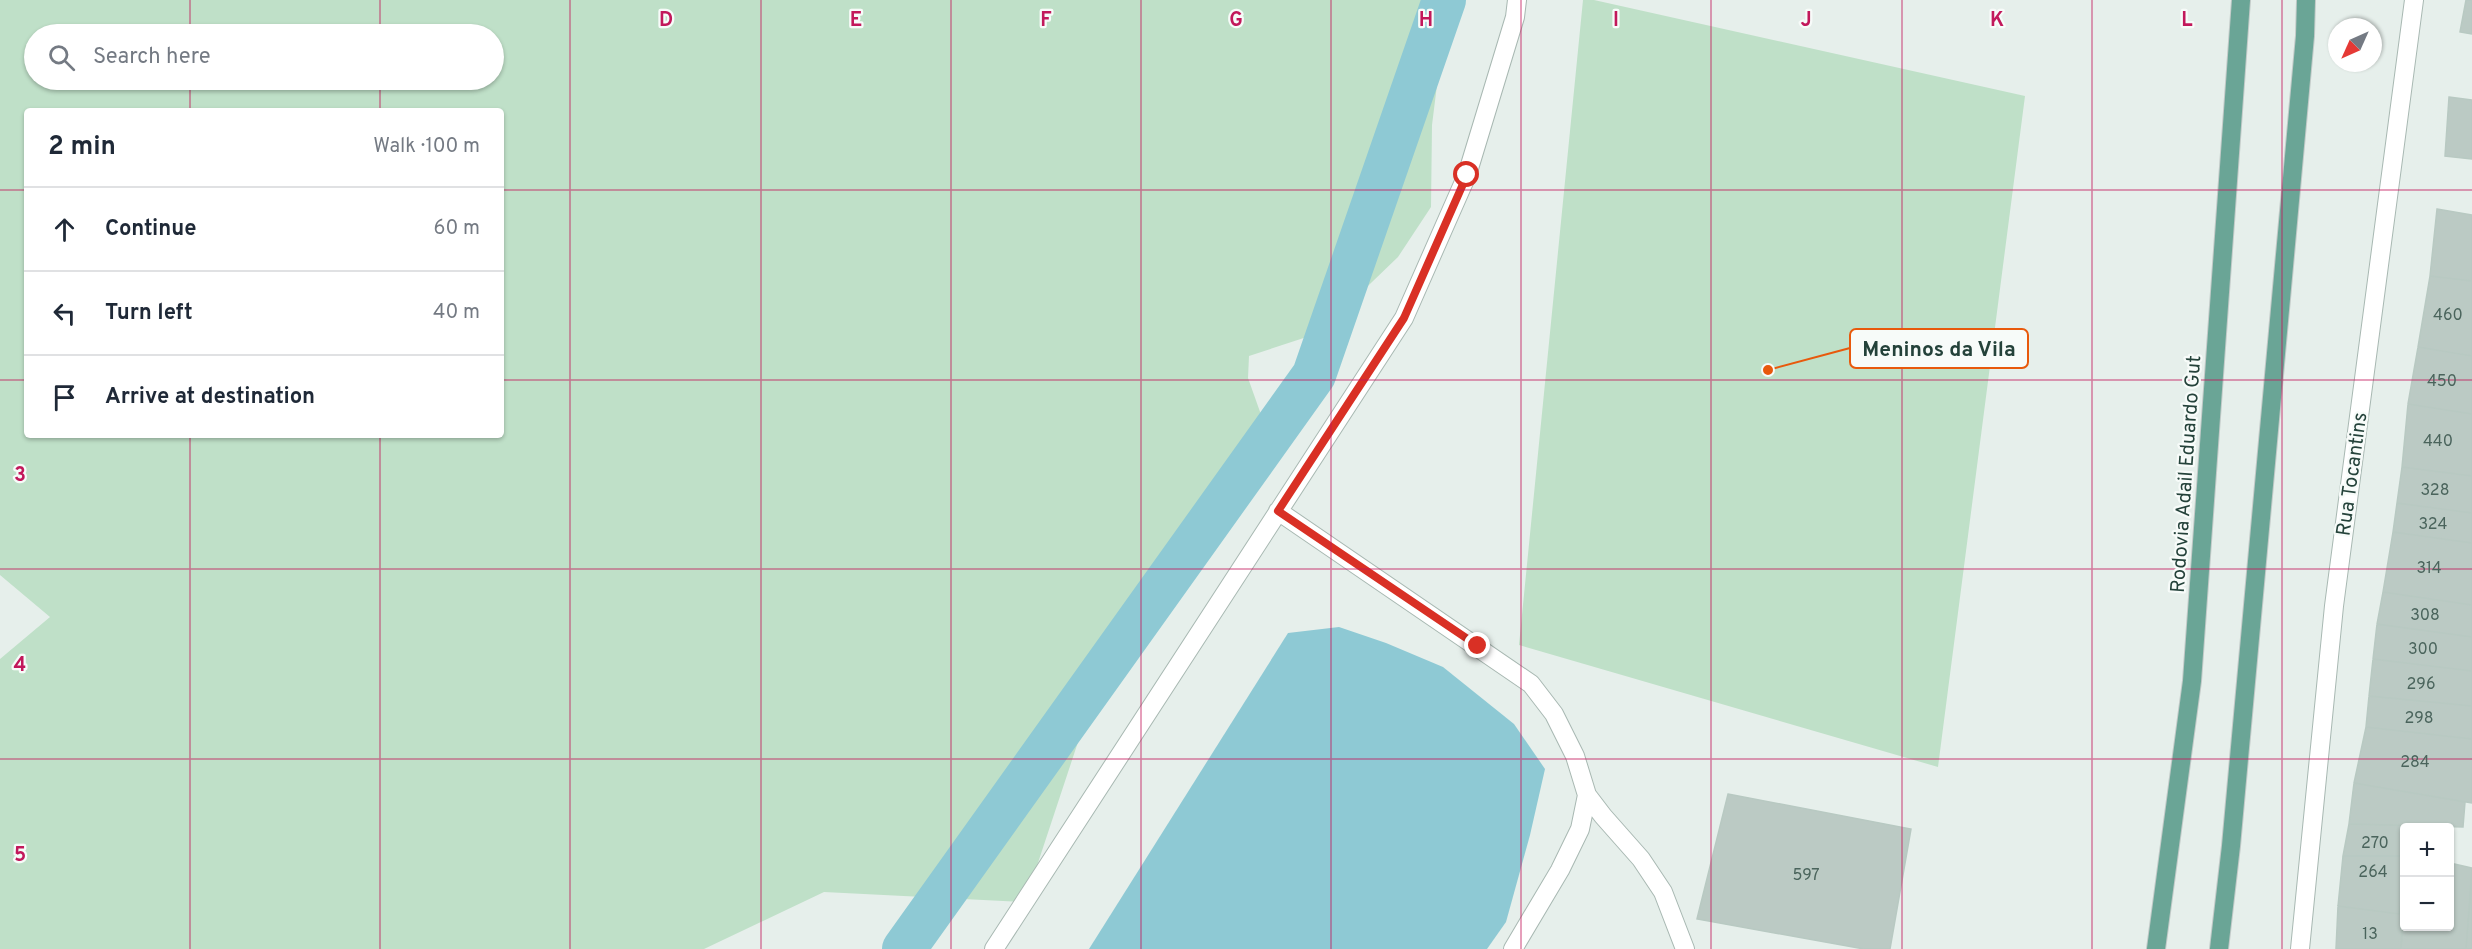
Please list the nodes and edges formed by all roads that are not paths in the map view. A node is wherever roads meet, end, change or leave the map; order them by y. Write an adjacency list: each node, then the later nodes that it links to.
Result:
1 (1517, 0): 5 (street)
2 (2241, 0): 10 (main road, Rodovia Adail Eduardo Gut)
3 (2306, 0): 11 (main road)
4 (2414, 0): 12 (street, Rua Tocantins)
5 (1278, 511): 6 (street); 7 (street)
6 (1587, 795): 8 (street); 9 (street)
7 (994, 949)
8 (1514, 949)
9 (1685, 949)
10 (2156, 949)
11 (2219, 949)
12 (2300, 949)

